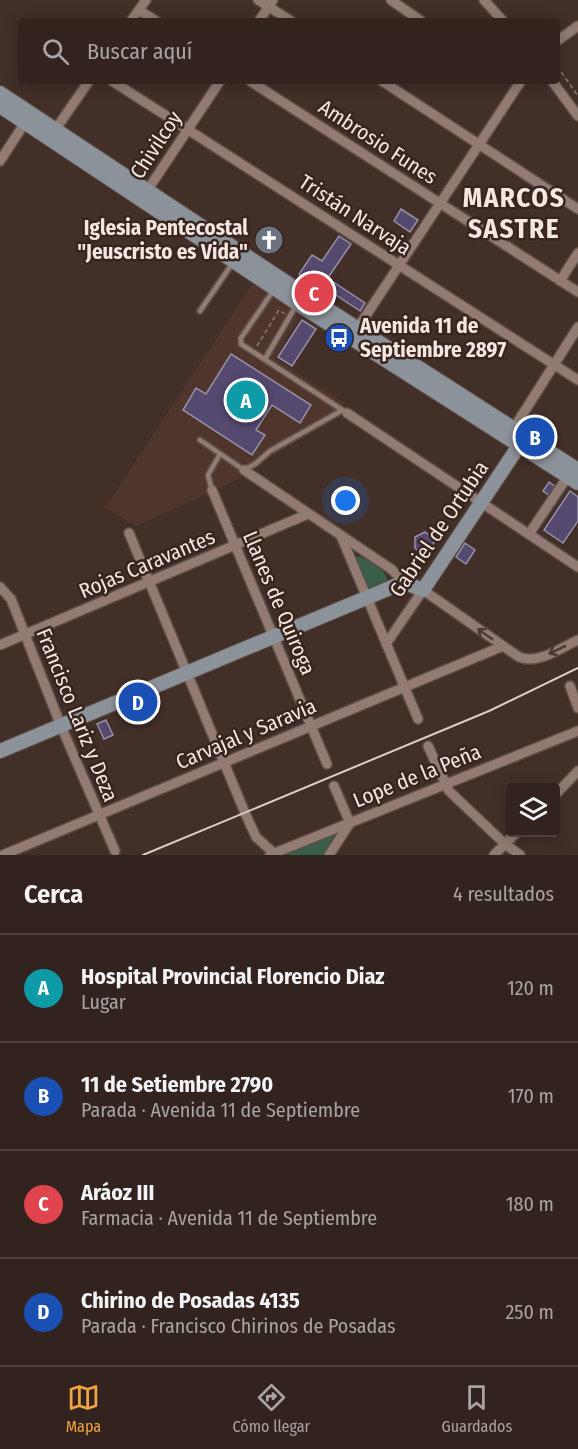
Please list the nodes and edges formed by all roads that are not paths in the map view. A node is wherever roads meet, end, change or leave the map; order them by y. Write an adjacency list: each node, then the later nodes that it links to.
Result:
1 (146, 0): 6 (street)
2 (258, 0): 5 (street)
3 (391, 0): 11 (street)
4 (484, 0): 12 (street)
5 (271, 3): 9 (street); 10 (street)
6 (139, 10): 7 (street); 8 (street)
7 (133, 18)
8 (151, 18)
9 (261, 18)
10 (288, 18)
11 (418, 18)
12 (500, 18)
13 (578, 26): 14 (street)
14 (560, 39)
15 (88, 84): 27 (street)
16 (117, 84): 26 (street, Tristán Narvaja)
17 (218, 84): 26 (street, Chivilcoy)
18 (255, 84): 31 (street, Ambrosio Funes)
19 (387, 84): 28 (street)
20 (519, 84): 28 (street)
21 (554, 84): 24 (street)
22 (0, 93): 25 (main road)
23 (0, 106): 25 (main road)
24 (578, 116)
25 (28, 117): 27 (main road); 29 (street)
26 (188, 130): 30 (street, Chivilcoy); 35 (street, Tristán Narvaja)
27 (53, 134): 30 (main road)
28 (480, 144): 31 (street); 32 (street)
29 (0, 161)
30 (145, 195): 34 (main road)
31 (440, 204): 35 (street); 36 (street, Ambrosio Funes)
32 (578, 209)
33 (578, 253): 36 (street)
34 (237, 256): 37 (main road); 40 (lane)
35 (399, 265): 42 (street); 44 (street, Tristán Narvaja)
36 (560, 281): 38 (street, Ambrosio Funes)
37 (278, 283): 39 (main road); 43 (lane)
38 (578, 292)
39 (301, 299): 42 (main road); 43 (lane)
40 (200, 311)
41 (578, 327): 44 (street, Gabriel de Ortubia)
42 (355, 333): 47 (main road)
43 (265, 359): 46 (lane)
44 (554, 364): 45 (street, Tristán Narvaja); 47 (street, Gabriel de Ortubia)
45 (578, 380)
46 (344, 412): 50 (lane); 53 (street)
47 (516, 437): 51 (main road); 53 (main road, Gabriel de Ortubia)
48 (200, 440): 49 (lane)
49 (220, 454): 50 (lane); 52 (lane)
50 (244, 470): 54 (street)
51 (575, 476): 56 (street)
52 (212, 490): 58 (street, Llanes de Quiroga)
53 (481, 503): 56 (street); 63 (main road, Gabriel de Ortubia)
54 (308, 514): 57 (street); 58 (street, Rojas Caravantes)
55 (129, 533): 60 (street)
56 (529, 534): 59 (street)
57 (341, 536): 61 (street); 64 (street)
58 (236, 546): 60 (street, Rojas Caravantes); 66 (street, Llanes de Quiroga)
59 (578, 567)
60 (149, 583): 65 (street, Rojas Caravantes); 71 (street)
61 (407, 584): 63 (main road); 64 (main road)
62 (4, 590): 65 (street, Francisco Lariz y Deza)
63 (423, 590): 68 (street, Gabriel de Ortubia); 70 (street, one-way to 63)
64 (367, 598): 66 (main road); 68 (street)
65 (25, 634): 69 (street, Rojas Caravantes); 76 (street, Francisco Lariz y Deza)
66 (274, 637): 71 (main road); 77 (street, Llanes de Quiroga)
67 (578, 640): 70 (street, one-way to 70)
68 (386, 644): 73 (street)
69 (0, 645)
70 (503, 646): 73 (street, Carvajal y Saravia)
71 (186, 674): 76 (main road); 81 (street)
72 (570, 686): 74 (street)
73 (405, 687): 75 (street); 77 (street, Carvajal y Saravia)
74 (578, 708)
75 (418, 719)
76 (61, 726): 80 (main road); 87 (street, Francisco Lariz y Deza)
77 (311, 726): 81 (street, Carvajal y Saravia); 82 (street, Llanes de Quiroga)
78 (578, 731): 84 (street, Lope de la Peña)
79 (428, 746): 84 (street)
80 (0, 752)
81 (224, 762): 87 (street, Carvajal y Saravia); 93 (street)
82 (327, 764)
83 (578, 771): 86 (street)
84 (445, 783): 88 (street, Lope de la Peña); 90 (street)
85 (334, 786): 88 (street)
86 (560, 789)
87 (99, 815): 91 (street, Francisco Lariz y Deza); 92 (street, Carvajal y Saravia)
88 (350, 823): 93 (street, Lope de la Peña); 94 (street)
89 (512, 837): 90 (street)
90 (505, 844): 95 (street); 96 (street)
91 (115, 851)
92 (3, 855)
93 (273, 855)
94 (329, 855)
95 (494, 855)
96 (520, 855)

